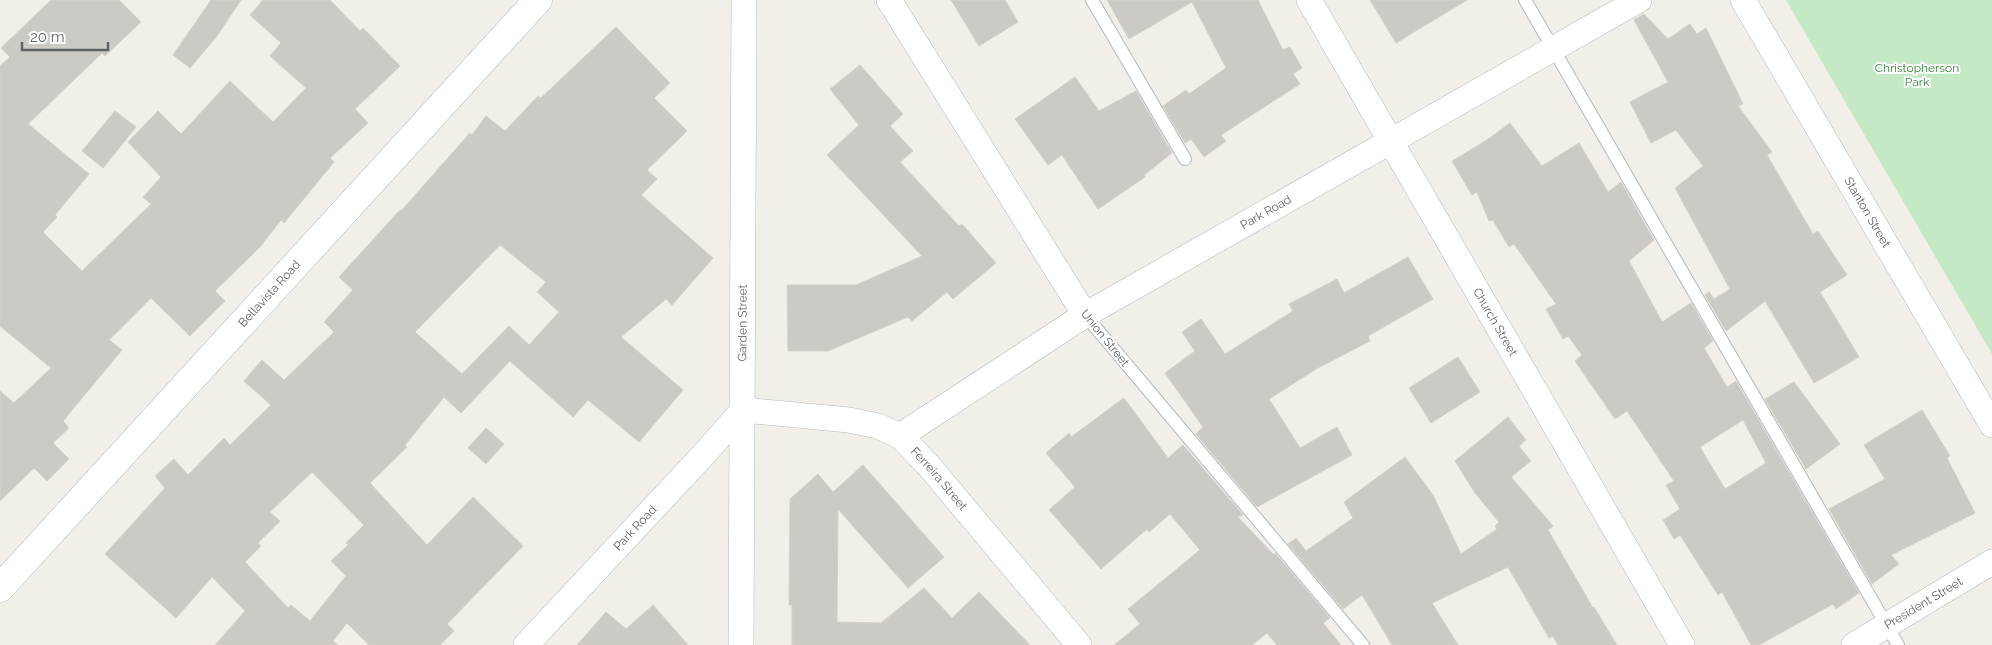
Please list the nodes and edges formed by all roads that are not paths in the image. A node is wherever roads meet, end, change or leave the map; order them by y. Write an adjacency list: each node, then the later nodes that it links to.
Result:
1 (538, 0): 17 (street, Bellavista Road)
2 (744, 0): 13 (street, Garden Street)
3 (1092, 0): 11 (lane)
4 (1309, 0): 10 (street, Church Street)
5 (1525, 0): 9 (lane)
6 (1638, 0): 9 (street, Park Road)
7 (1743, 0): 14 (street, Stanton Street)
8 (889, 1): 12 (street, Union Street)
9 (1553, 48): 10 (street, Park Road); 18 (lane)
10 (1392, 141): 12 (street, Park Road); 23 (street, Church Street)
11 (1185, 158)
12 (1085, 315): 15 (street, Park Road); 22 (lane, Union Street)
13 (742, 410): 15 (street, Ferreira Street); 19 (street, Park Road); 20 (street, Garden Street)
14 (1992, 425)
15 (900, 436): 21 (street, Ferreira Street)
16 (1992, 562): 18 (street, President Street)
17 (0, 588)
18 (1892, 635): 24 (street, President Street)
19 (526, 645)
20 (741, 645)
21 (1080, 645)
22 (1363, 645)
23 (1682, 645)
24 (1854, 645)

